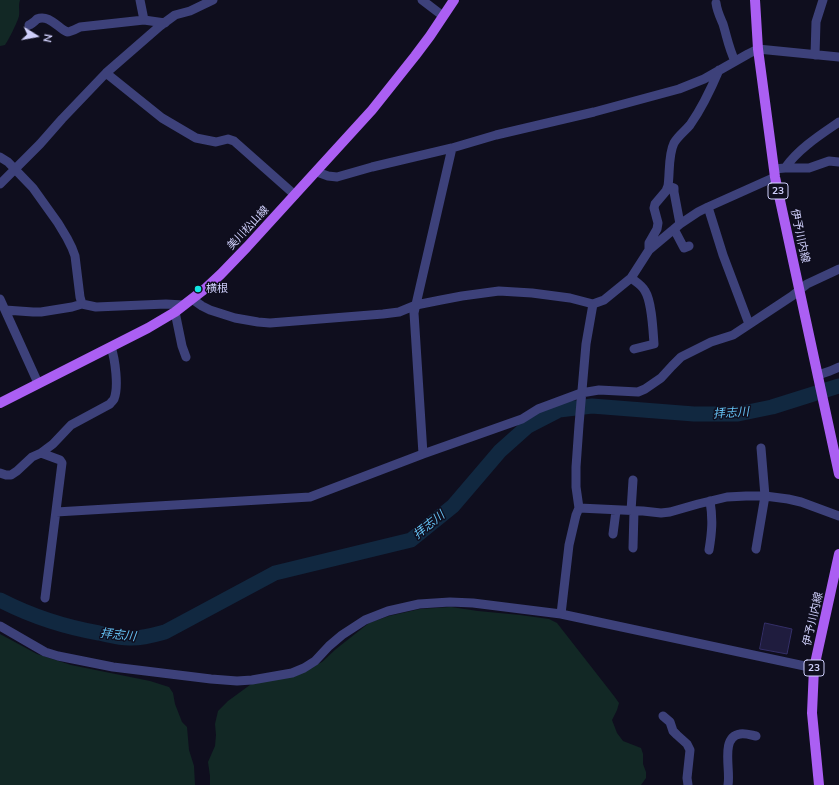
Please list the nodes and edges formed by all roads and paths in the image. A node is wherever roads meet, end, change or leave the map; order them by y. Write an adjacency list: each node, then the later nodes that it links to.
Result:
1 (140, 0): 9 (street)
2 (213, 0): 10 (street)
3 (422, 0): 8 (street)
4 (454, 0): 8 (main road, 美川松山線)
5 (755, 0): 12 (main road, 伊予川内線 / 23)
6 (823, 0): 13 (street)
7 (716, 3): 15 (street)
8 (442, 16): 24 (main road, 美川松山線)
9 (144, 20): 10 (street); 11 (street)
10 (165, 22): 17 (street)
11 (29, 25)
12 (758, 49): 13 (street); 15 (street); 25 (main road, 伊予川内線 / 23)
13 (816, 55): 14 (street)
14 (839, 57)
15 (735, 61): 16 (street)
16 (719, 70): 19 (street); 27 (street)
17 (106, 73): 23 (street); 28 (street)
18 (839, 122): 22 (street)
19 (452, 148): 24 (street); 41 (street)
20 (0, 157): 23 (street)
21 (839, 162): 22 (street)
22 (785, 168): 25 (street)
23 (15, 169): 26 (street); 38 (street)
24 (317, 172): 28 (main road, 美川松山線)
25 (775, 173): 29 (street); 35 (main road, 伊予川内線 / 23)
26 (0, 184)
27 (668, 186): 30 (street); 32 (street)
28 (295, 195): 37 (main road, 美川松山線)
29 (708, 207): 30 (street); 44 (street)
30 (677, 227): 31 (street); 32 (street)
31 (690, 246)
32 (649, 250): 34 (street)
33 (839, 269): 35 (street)
34 (631, 278): 39 (street); 46 (street)
35 (800, 290): 44 (street); 49 (main road, 伊予川内線 / 23)
36 (0, 299): 42 (street)
37 (192, 299): 40 (main road, 美川松山線); 41 (street)
38 (82, 304): 40 (street); 42 (street)
39 (593, 304): 41 (street); 51 (street)
40 (183, 305): 43 (main road, 美川松山線)
41 (416, 305): 55 (street)
42 (5, 310): 50 (street)
43 (175, 312): 45 (main road, 美川松山線); 47 (street)
44 (748, 324): 51 (street)
45 (111, 347): 50 (main road, 美川松山線); 54 (street)
46 (634, 349)
47 (186, 357)
48 (839, 367): 49 (street)
49 (819, 377): 57 (main road, 伊予川内線 / 23)
50 (38, 383): 52 (main road, 美川松山線)
51 (581, 395): 55 (street); 61 (street)
52 (0, 403)
53 (761, 448): 59 (street)
54 (41, 453): 56 (street); 64 (street)
55 (423, 454): 64 (street)
56 (0, 473)
57 (839, 474)
58 (633, 480): 63 (street)
59 (765, 496): 60 (street); 65 (street); 68 (street)
60 (710, 501): 63 (street); 69 (street)
61 (579, 508): 62 (street); 72 (street)
62 (616, 510): 63 (street); 66 (street)
63 (633, 511): 67 (street)
64 (56, 512): 71 (street)
65 (839, 516)
66 (613, 534)
67 (633, 548)
68 (756, 549)
69 (709, 550)
70 (839, 554): 74 (main road, 伊予川内線 / 23)
71 (45, 598)
72 (561, 614): 73 (street); 74 (street)
73 (0, 626)
74 (814, 668): 79 (main road, 伊予川内線 / 23)
75 (663, 716): 77 (street)
76 (756, 736): 78 (street)
77 (688, 785)
78 (728, 785)
79 (819, 785)

